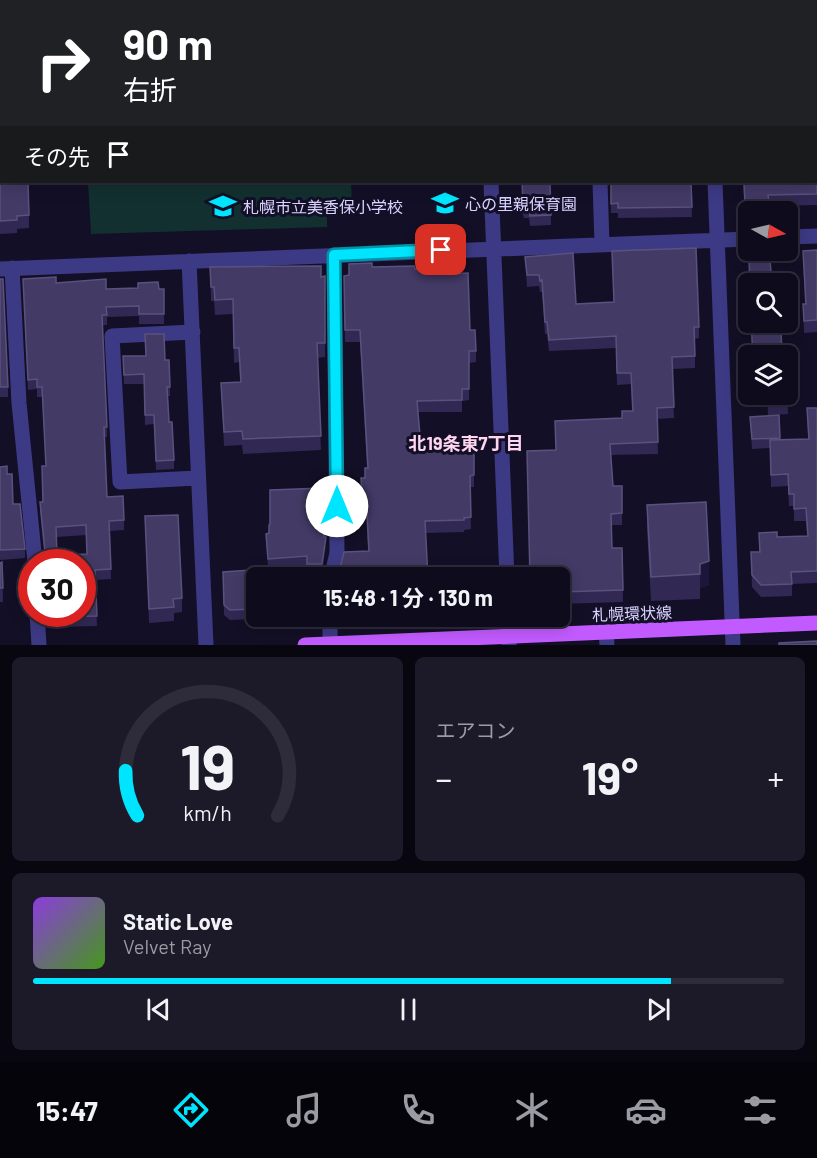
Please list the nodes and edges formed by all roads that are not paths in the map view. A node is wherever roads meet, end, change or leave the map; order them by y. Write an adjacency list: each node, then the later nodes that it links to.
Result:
1 (491, 183): 9 (street)
2 (600, 183): 8 (street)
3 (715, 183): 7 (street)
4 (817, 236): 5 (street)
5 (798, 237)
6 (738, 239): 7 (street)
7 (717, 240): 8 (street); 21 (street)
8 (602, 244): 9 (street)
9 (493, 247): 10 (street); 17 (street)
10 (334, 255): 11 (street); 16 (street)
11 (189, 261): 12 (street); 13 (street)
12 (6, 268): 15 (street)
13 (193, 332): 14 (street); 14 (street)
14 (197, 478): 27 (street)
15 (34, 549)
16 (334, 567)
17 (507, 567)
18 (817, 623): 21 (main road, 札幌環状線)
19 (38, 627): 26 (street)
20 (330, 627): 24 (street)
21 (733, 627): 22 (main road, 札幌環状線); 29 (street)
22 (606, 639): 23 (main road, 札幌環状線)
23 (509, 641): 25 (main road, 札幌環状線)
24 (330, 644): 25 (main road, 札幌環状線); 28 (main road, 札幌環状線)
25 (386, 644)
26 (39, 645)
27 (206, 645)
28 (305, 645)
29 (733, 645)

